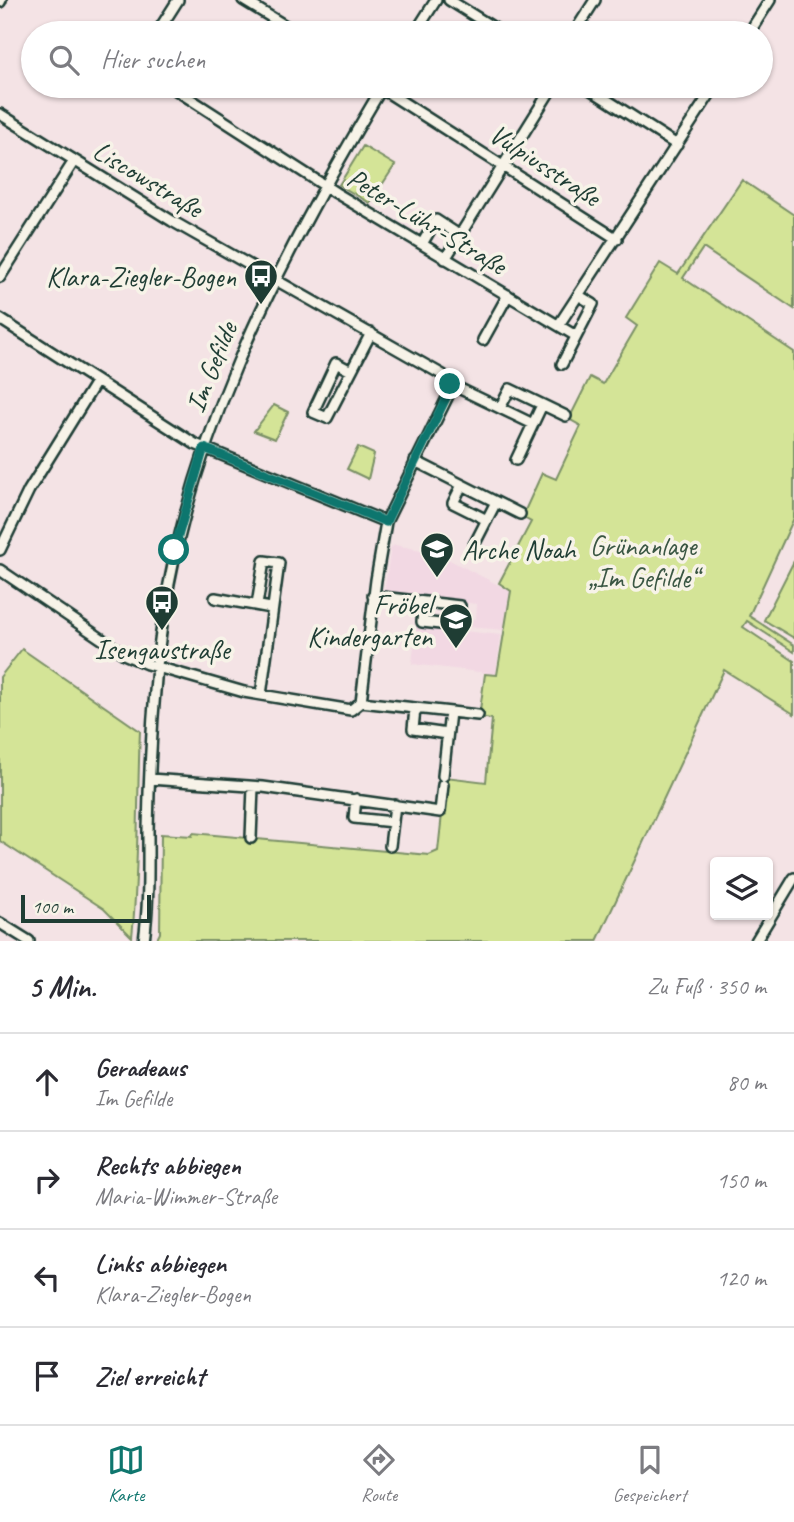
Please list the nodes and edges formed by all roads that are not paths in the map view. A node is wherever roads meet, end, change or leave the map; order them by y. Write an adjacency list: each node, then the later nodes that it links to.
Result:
1 (178, 0): 8 (street)
2 (243, 0): 7 (street)
3 (436, 0): 10 (street)
4 (449, 0): 11 (street)
5 (595, 0): 12 (street)
6 (770, 0): 13 (street)
7 (259, 4): 9 (street)
8 (165, 21)
9 (281, 21)
10 (423, 21)
11 (483, 21)
12 (582, 21)
13 (756, 21)
14 (189, 98): 24 (street, Peter-Lühr-Straße)
15 (375, 98): 24 (street, Im Gefilde)
16 (398, 98): 23 (street, Vulpiusstraße)
17 (545, 98): 23 (street)
18 (604, 98): 21 (street)
19 (707, 98): 21 (street)
20 (0, 114): 22 (street, Liscowstraße)
21 (677, 145): 26 (street)
22 (74, 160): 29 (street); 30 (street, Liscowstraße)
23 (502, 164): 25 (street); 26 (street, Vulpiusstraße)
24 (324, 185): 27 (street, Peter-Lühr-Straße); 30 (street, Im Gefilde)
25 (459, 235): 27 (street); 28 (street)
26 (617, 239): 31 (street)
27 (422, 244): 28 (street, Peter-Lühr-Straße)
28 (445, 259): 32 (street, Peter-Lühr-Straße)
29 (0, 277)
30 (274, 280): 35 (street); 46 (street, Im Gefilde)
31 (578, 295): 34 (street); 36 (street)
32 (508, 296): 34 (street, Peter-Lühr-Straße); 37 (street, Peter-Lühr-Straße)
33 (0, 319): 40 (street)
34 (560, 323): 36 (street, Peter-Lühr-Straße)
35 (371, 333): 39 (street); 41 (street)
36 (576, 336): 38 (street)
37 (483, 340)
38 (562, 363)
39 (351, 371): 39 (street)
40 (96, 382): 46 (street); 55 (street)
41 (450, 384): 43 (street); 48 (street)
42 (542, 405): 43 (street); 44 (street); 45 (street)
43 (500, 408): 45 (street)
44 (566, 416)
45 (533, 424): 47 (street)
46 (204, 448): 53 (street); 62 (street, Im Gefilde)
47 (516, 460)
48 (415, 461): 49 (street); 53 (street)
49 (462, 485): 50 (street); 52 (street)
50 (496, 502): 51 (street); 52 (street)
51 (520, 514)
52 (487, 520): 54 (street)
53 (386, 522): 57 (street)
54 (474, 547)
55 (0, 550)
56 (0, 570): 62 (street)
57 (373, 596): 59 (street); 64 (street)
58 (215, 598): 60 (street)
59 (424, 602): 59 (street)
60 (257, 605): 61 (street); 61 (street)
61 (271, 608): 63 (street)
62 (157, 667): 63 (street); 69 (street, Im Gefilde)
63 (261, 695): 64 (street)
64 (361, 702): 65 (street)
65 (415, 709): 66 (street); 68 (street)
66 (450, 712): 67 (street); 68 (street)
67 (478, 715)
68 (447, 734): 72 (street)
69 (150, 779): 70 (street); 79 (street, Im Gefilde)
70 (253, 787): 71 (street); 74 (street)
71 (356, 799): 72 (street); 73 (street)
72 (395, 805): 73 (street)
73 (393, 822): 75 (street)
74 (251, 838)
75 (390, 846)
76 (794, 878): 80 (street)
77 (0, 923): 78 (street)
78 (29, 941)
79 (144, 941)
80 (756, 941)

